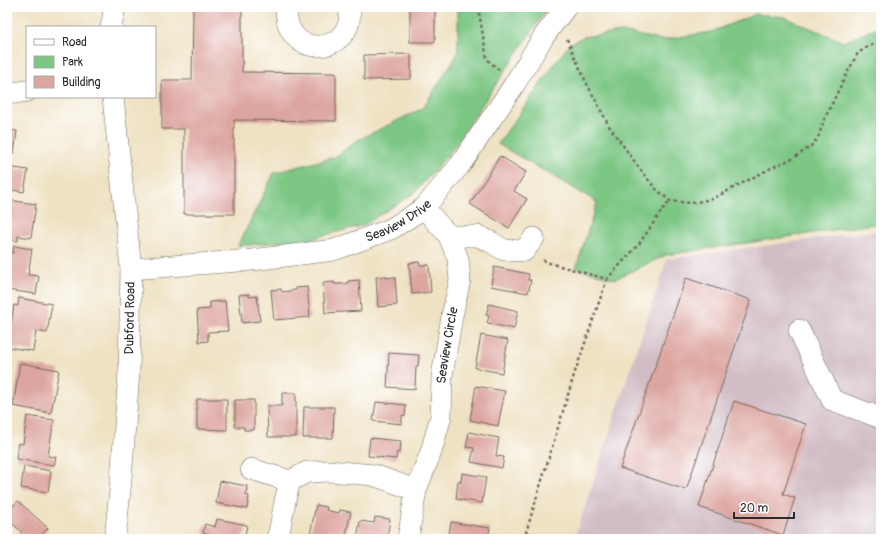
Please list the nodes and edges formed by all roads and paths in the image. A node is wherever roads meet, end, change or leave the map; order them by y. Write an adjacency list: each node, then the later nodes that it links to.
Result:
1 (115, 7): 6 (street)
2 (286, 7): 3 (street)
3 (350, 7)
4 (478, 7): 8 (path)
5 (562, 13): 8 (street, Seaview Drive); 12 (path)
6 (111, 26)
7 (881, 42): 12 (path)
8 (514, 86): 13 (street, Seaview Drive)
9 (26, 91): 10 (street)
10 (7, 94)
11 (113, 98): 16 (street, Dubford Road)
12 (670, 201): 17 (path)
13 (424, 208): 14 (street, Seaview Circle); 16 (street, Seaview Drive)
14 (449, 236): 15 (street); 22 (street, Seaview Circle)
15 (529, 244): 17 (path)
16 (131, 269): 23 (street, Dubford Road)
17 (607, 279): 26 (path)
18 (799, 330): 19 (street)
19 (881, 418)
20 (251, 469): 21 (street)
21 (290, 481): 22 (street); 24 (street)
22 (416, 490): 25 (street, Seaview Circle)
23 (115, 539)
24 (277, 539)
25 (408, 539)
26 (524, 539)

